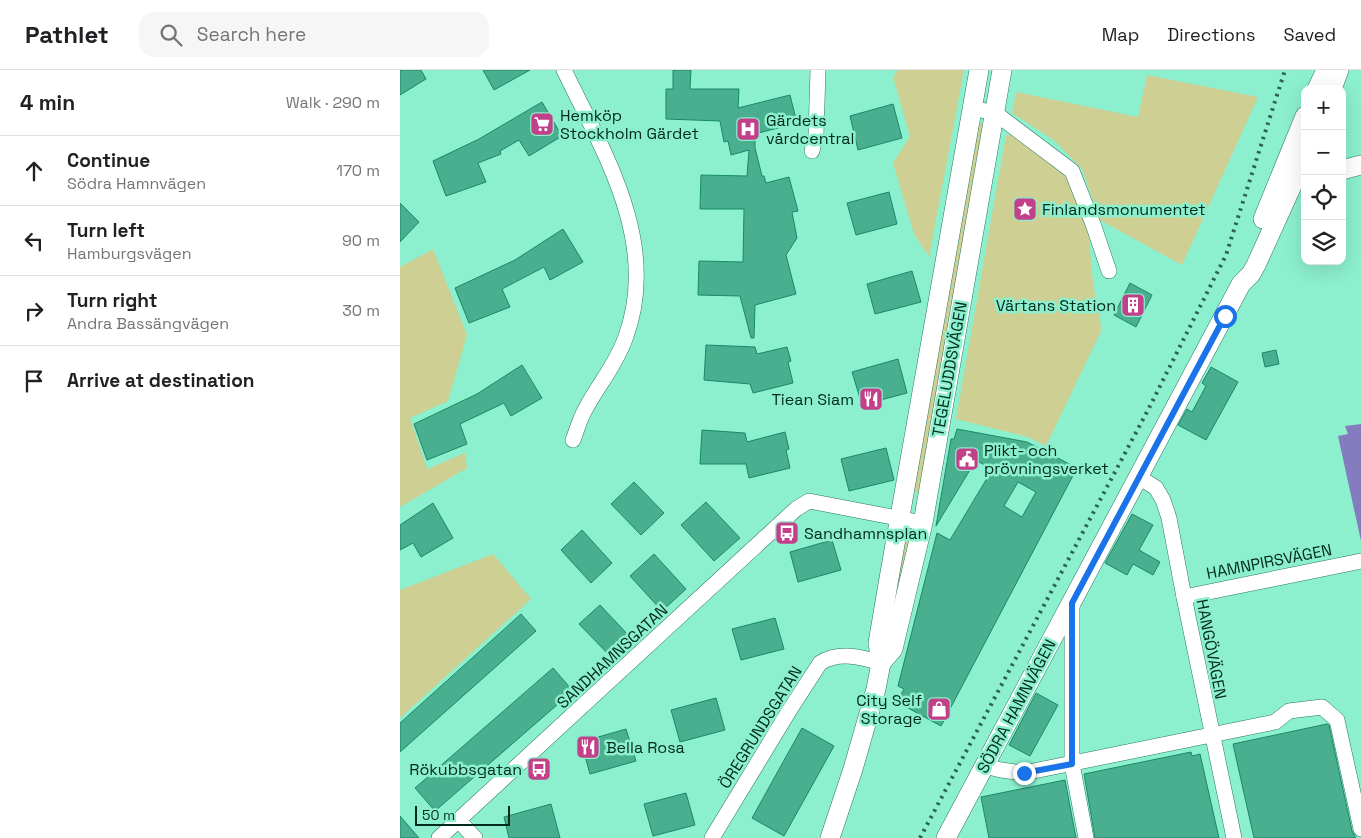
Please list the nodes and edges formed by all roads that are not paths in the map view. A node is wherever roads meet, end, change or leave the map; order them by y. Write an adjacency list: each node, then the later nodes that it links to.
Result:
1 (564, 70): 14 (street)
2 (818, 70): 11 (street)
3 (979, 70): 9 (main road, TEGELUDDSVÄGEN)
4 (1002, 70): 10 (main road, TEGELUDDSVÄGEN)
5 (1326, 70): 7 (main road)
6 (1339, 70): 8 (main road)
7 (1319, 85)
8 (1333, 85)
9 (972, 108): 10 (street); 16 (main road, TEGELUDDSVÄGEN)
10 (995, 113): 13 (street); 17 (main road, TEGELUDDSVÄGEN)
11 (812, 151)
12 (1301, 161): 15 (main road, SÖDRA HAMNVÄGEN)
13 (1109, 272)
14 (573, 440)
15 (1139, 477): 19 (street, HANGÖVÄGEN); 20 (main road, SÖDRA HAMNVÄGEN)
16 (900, 518): 17 (street); 21 (main road, TEGELUDDSVÄGEN); 25 (street, SANDHAMNSGATAN)
17 (923, 523): 21 (main road, TEGELUDDSVÄGEN)
18 (1361, 561): 19 (street, HAMNPIRSVÄGEN)
19 (1184, 596): 22 (street, HANGÖVÄGEN)
20 (1072, 603): 23 (street); 24 (main road, SÖDRA HAMNVÄGEN)
21 (881, 663): 29 (street, ÖREGRUNDSGATAN); 30 (main road, TEGELUDDSVÄGEN)
22 (1212, 736): 23 (street); 26 (street); 33 (street, HANGÖVÄGEN)
23 (1072, 764): 24 (street); 32 (street)
24 (984, 766): 31 (main road, SÖDRA HAMNVÄGEN)
25 (459, 821): 27 (street, SANDHAMNSGATAN); 28 (street)
26 (1361, 829)
27 (439, 838)
28 (475, 838)
29 (712, 838)
30 (830, 838)
31 (946, 838)
32 (1086, 838)
33 (1234, 838)

